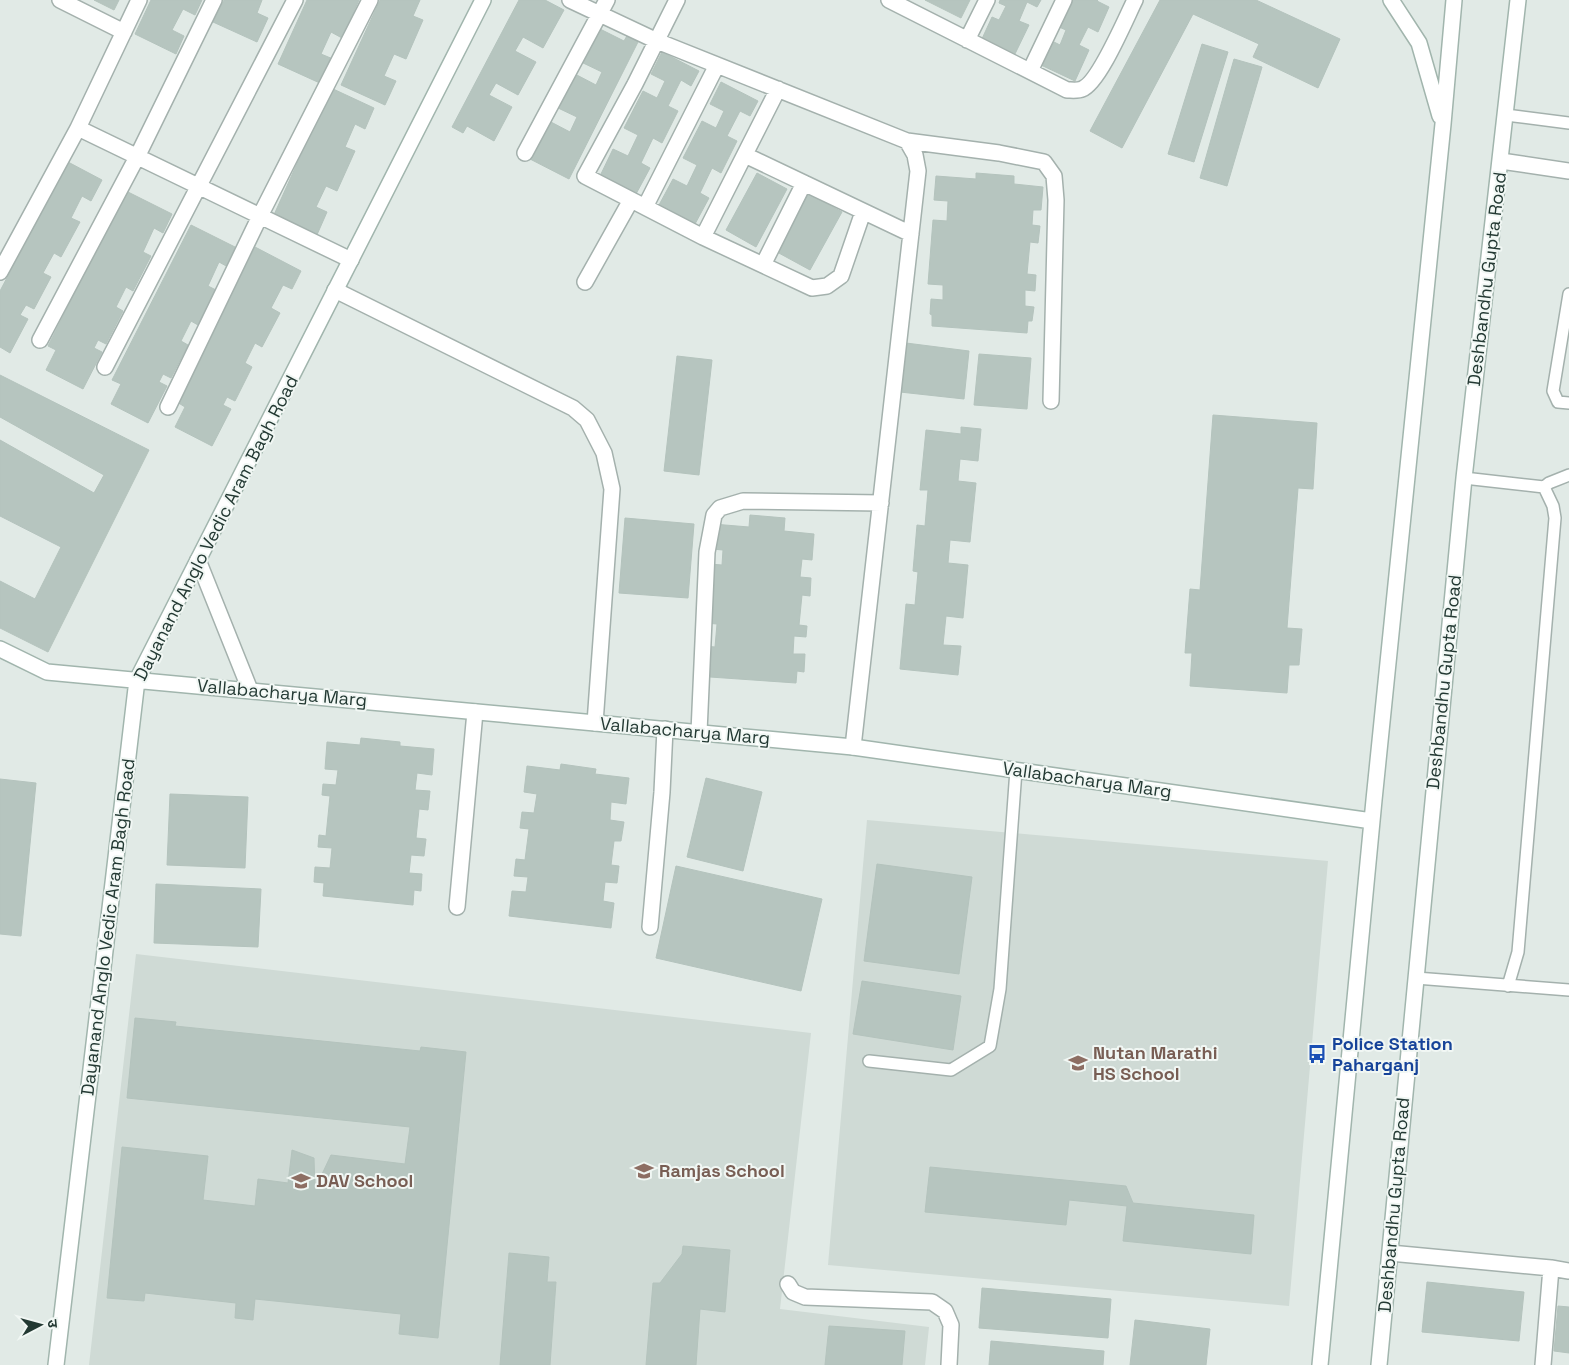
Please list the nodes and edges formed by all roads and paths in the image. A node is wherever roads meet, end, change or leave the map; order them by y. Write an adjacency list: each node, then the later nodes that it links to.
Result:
1 (60, 0): 18 (street)
2 (140, 0): 18 (street)
3 (214, 0): 31 (street)
4 (295, 0): 35 (street)
5 (370, 0): 39 (street)
6 (482, 0): 42 (street, Dayanand Anglo Vedic Aram Bagh Road)
7 (570, 0): 17 (street)
8 (677, 0): 20 (street)
9 (889, 0): 16 (street)
10 (987, 0): 19 (street)
11 (1064, 0): 22 (street)
12 (1135, 0): 22 (street)
13 (1391, 0): 26 (street)
14 (1454, 0): 26 (street)
15 (1518, 0): 24 (street, Deshbandhu Gupta Road)
16 (908, 4): 19 (street)
17 (604, 7): 20 (street); 29 (street)
18 (124, 32): 27 (street)
19 (967, 40): 22 (street)
20 (657, 41): 21 (street); 36 (street)
21 (717, 65): 23 (street); 37 (street)
22 (1030, 71)
23 (778, 90): 28 (street); 30 (street)
24 (1506, 115): 25 (lane); 32 (street, Deshbandhu Gupta Road)
25 (1569, 123)
26 (1443, 124): 67 (street)
27 (78, 128): 31 (street); 44 (street)
28 (907, 141): 40 (street); 50 (street)
29 (525, 153)
30 (745, 155): 34 (street); 41 (street)
31 (137, 157): 35 (street); 48 (street)
32 (1501, 161): 33 (street); 54 (street, Deshbandhu Gupta Road)
33 (1569, 171)
34 (804, 183): 38 (street); 43 (street)
35 (198, 187): 39 (street); 49 (street)
36 (631, 200): 37 (street); 45 (street)
37 (645, 207): 41 (street)
38 (863, 212): 40 (street); 43 (street)
39 (260, 216): 42 (street); 52 (street)
40 (911, 234): 56 (street)
41 (703, 237): 43 (street)
42 (351, 260): 46 (street, Dayanand Anglo Vedic Aram Bagh Road)
43 (763, 265)
44 (0, 272)
45 (585, 282)
46 (335, 290): 57 (street, Dayanand Anglo Vedic Aram Bagh Road); 62 (street)
47 (1569, 294): 51 (lane)
48 (40, 340)
49 (106, 368)
50 (1051, 401)
51 (1569, 403)
52 (168, 407)
53 (1569, 475): 55 (lane)
54 (1464, 478): 55 (lane); 70 (street, Deshbandhu Gupta Road)
55 (1544, 487): 71 (lane)
56 (881, 502): 64 (street); 65 (street)
57 (198, 560): 59 (street, Dayanand Anglo Vedic Aram Bagh Road); 60 (street)
58 (0, 650): 59 (street, Vallabacharya Marg)
59 (137, 680): 60 (street, Vallabacharya Marg); 78 (street, Dayanand Anglo Vedic Aram Bagh Road)
60 (250, 690): 61 (street, Vallabacharya Marg)
61 (475, 712): 62 (street, Vallabacharya Marg); 68 (street)
62 (594, 723): 63 (street, Vallabacharya Marg)
63 (665, 729): 64 (street, Vallabacharya Marg); 69 (street)
64 (699, 732): 65 (street, Vallabacharya Marg)
65 (853, 747): 66 (street, Vallabacharya Marg)
66 (1016, 770): 67 (street, Vallabacharya Marg); 73 (lane)
67 (1372, 821): 80 (street)
68 (457, 907)
69 (650, 926)
70 (1416, 978): 71 (lane); 74 (street, Deshbandhu Gupta Road)
71 (1508, 986): 72 (lane)
72 (1569, 990)
73 (869, 1061)
74 (1390, 1254): 75 (street); 81 (street, Deshbandhu Gupta Road)
75 (1551, 1268): 76 (street); 82 (street)
76 (1569, 1271)
77 (788, 1284): 79 (street)
78 (56, 1365)
79 (949, 1365)
80 (1320, 1365)
81 (1379, 1365)
82 (1543, 1365)

